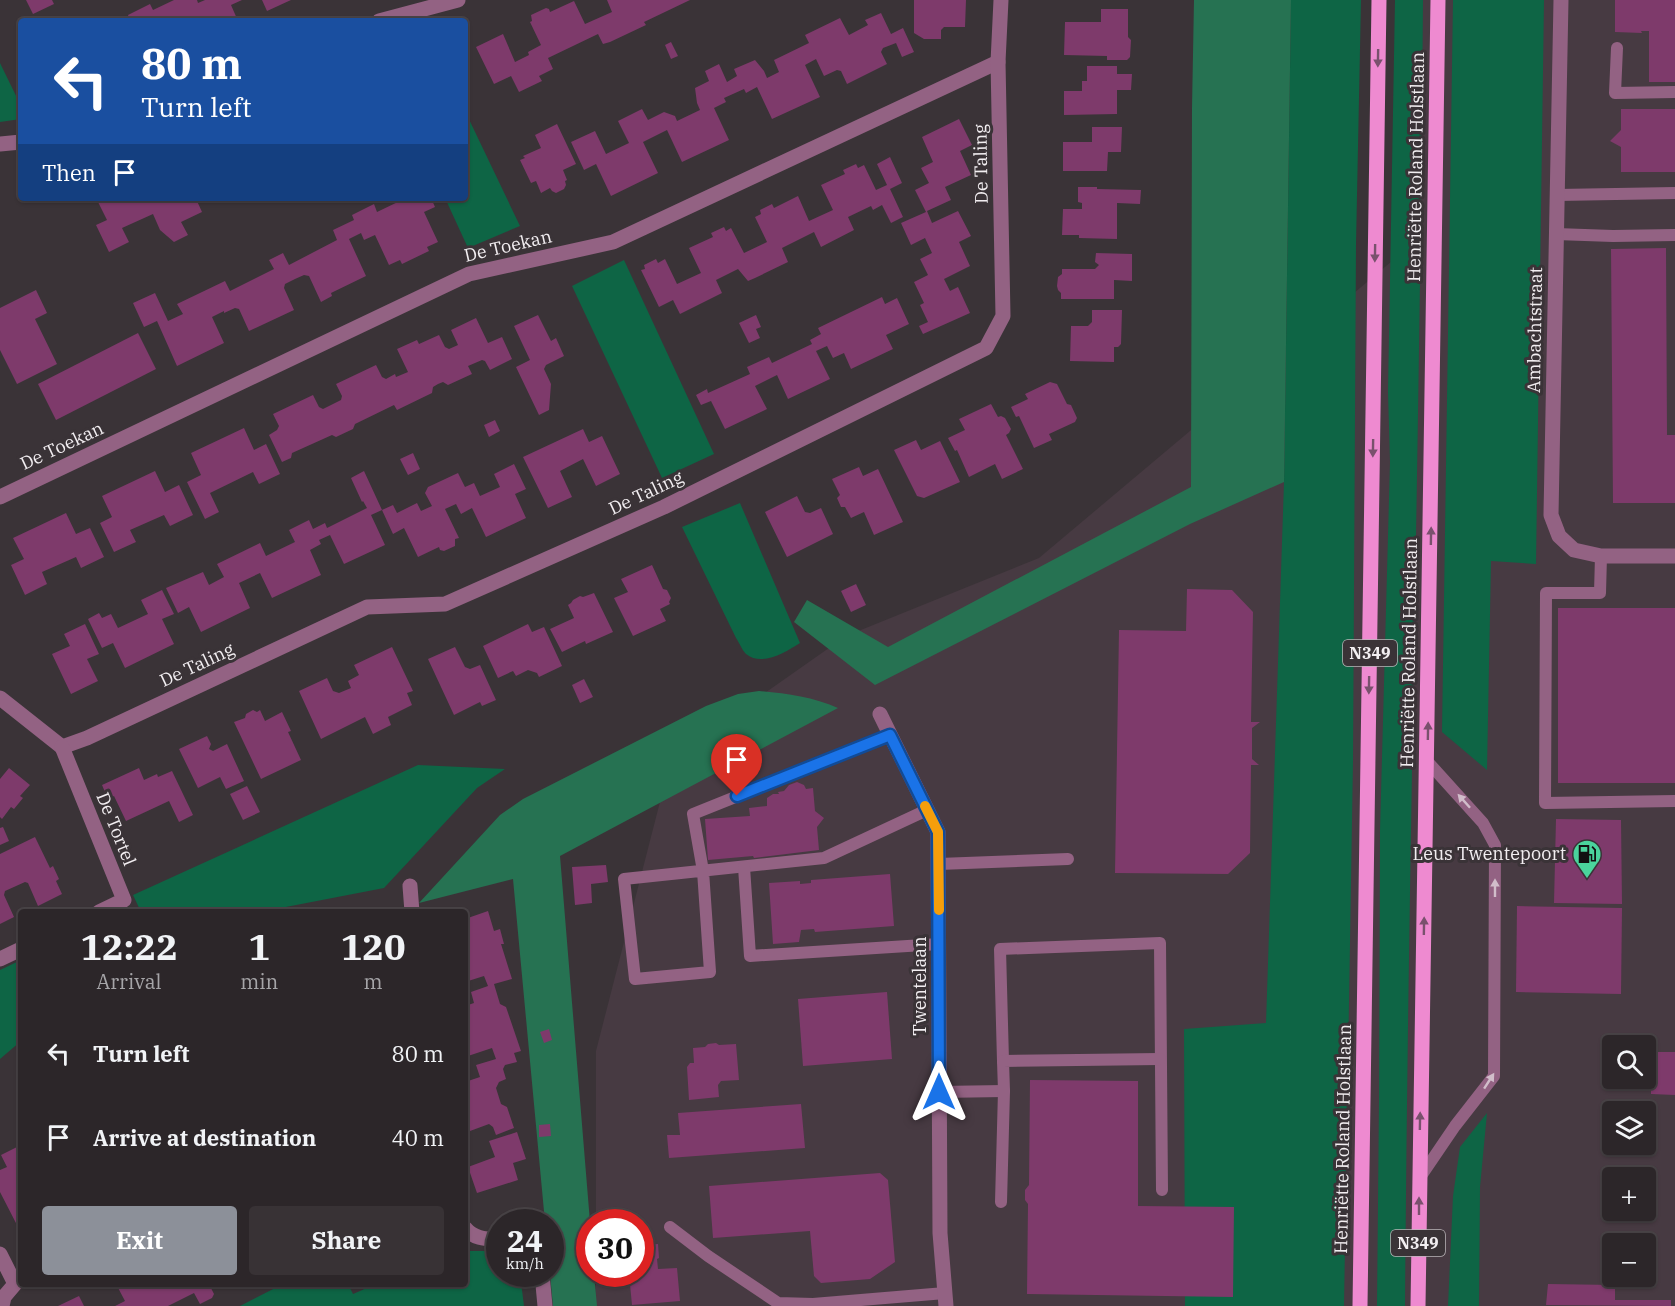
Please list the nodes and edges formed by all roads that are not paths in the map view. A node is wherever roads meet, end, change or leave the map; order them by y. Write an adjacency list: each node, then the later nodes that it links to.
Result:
1 (458, 0): 6 (street)
2 (1001, 0): 8 (street, De Taling)
3 (1379, 0): 52 (main road, Henriëtte Roland Holstlaan / N349, one-way to 52)
4 (1438, 0): 23 (main road, Henriëtte Roland Holstlaan / N349, one-way to 4)
5 (1561, 0): 13 (street, Ambachtstraat)
6 (390, 18)
7 (1617, 48): 9 (lane)
8 (998, 62): 16 (street, De Toekan); 22 (street, De Taling)
9 (1675, 92)
10 (18, 142): 11 (street)
11 (0, 144)
12 (1675, 193): 13 (lane)
13 (1557, 195): 14 (street, Ambachtstraat)
14 (1556, 234): 15 (lane); 17 (street, Ambachtstraat)
15 (1675, 235)
16 (0, 497)
17 (1601, 556): 18 (street, Ambachtstraat); 24 (lane)
18 (1675, 556)
19 (0, 698): 22 (street)
20 (880, 714): 21 (street, Twentelaan)
21 (890, 735): 25 (street, Twentelaan); 29 (lane)
22 (62, 747): 31 (street, De Tortel)
23 (1427, 761): 40 (main road, Henriëtte Roland Holstlaan / N349, one-way to 23); 40 (lane, one-way to 23)
24 (1675, 801)
25 (927, 810): 27 (street, Twentelaan); 28 (lane)
26 (1068, 859): 27 (lane)
27 (939, 864): 33 (street, Twentelaan)
28 (744, 867): 29 (lane); 33 (lane)
29 (703, 871): 29 (lane)
30 (410, 885): 32 (street)
31 (105, 909)
32 (412, 909)
33 (939, 944): 39 (street, Twentelaan)
34 (18, 950): 35 (street)
35 (0, 959)
36 (1160, 1059): 37 (lane); 37 (lane); 41 (lane)
37 (1003, 1061): 38 (lane)
38 (1004, 1091): 39 (lane); 42 (lane)
39 (939, 1092): 49 (street, Twentelaan)
40 (1419, 1179): 53 (main road, Henriëtte Roland Holstlaan / N349, one-way to 40)
41 (1162, 1190)
42 (1001, 1202)
43 (670, 1227): 49 (lane)
44 (468, 1231): 45 (street)
45 (486, 1239)
46 (0, 1254): 47 (street)
47 (18, 1282): 50 (street)
48 (543, 1287): 51 (street)
49 (946, 1300)
50 (2, 1306)
51 (545, 1306)
52 (1360, 1306)
53 (1418, 1306)

